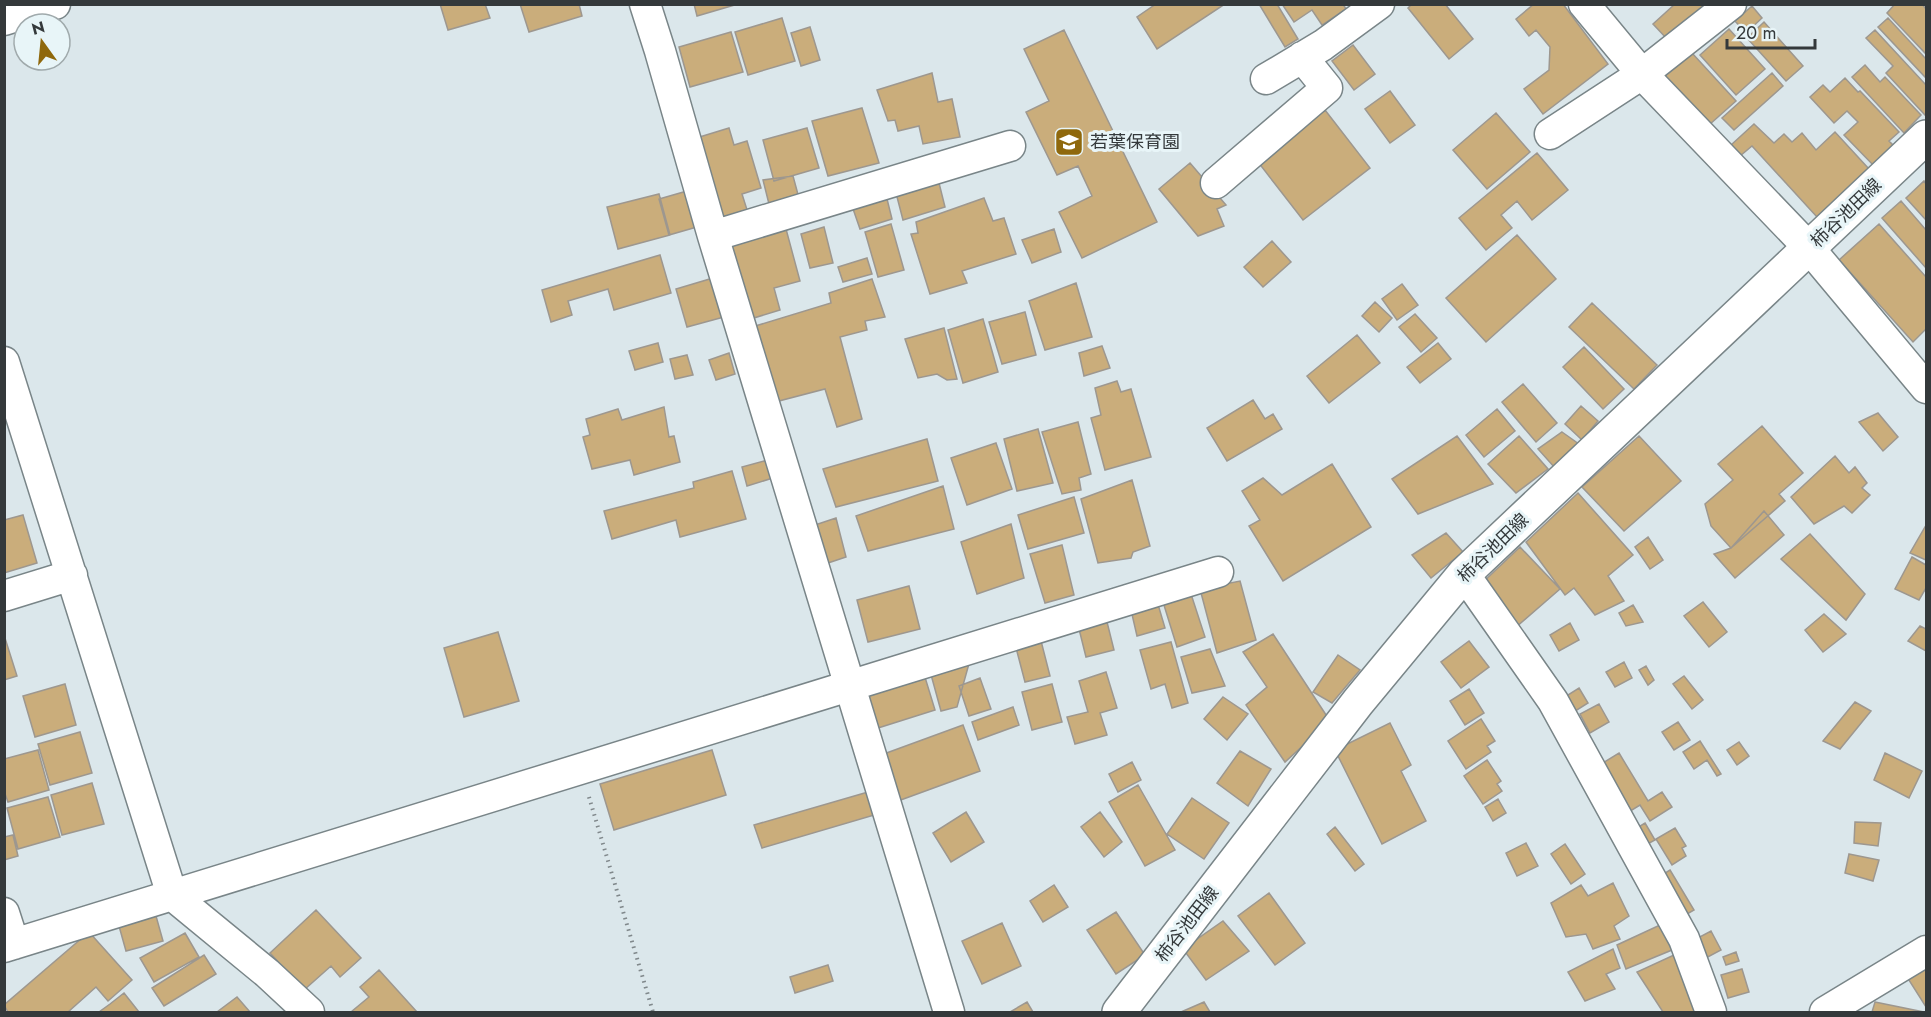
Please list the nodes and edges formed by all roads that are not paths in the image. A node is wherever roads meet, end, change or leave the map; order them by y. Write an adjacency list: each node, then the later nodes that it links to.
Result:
1 (54, 4): 6 (street)
2 (645, 4): 14 (street)
3 (1379, 4): 7 (street)
4 (1584, 4): 8 (street)
5 (1731, 4): 8 (street)
6 (4, 20)
7 (1302, 57): 9 (street); 13 (street)
8 (1642, 74): 10 (street); 15 (street)
9 (1266, 79)
10 (1550, 134)
11 (1926, 137): 15 (main road, 柿谷池田線)
12 (1010, 146): 14 (street)
13 (1216, 183)
14 (713, 236): 22 (street)
15 (1809, 248): 17 (street); 19 (main road, 柿谷池田線)
16 (4, 362): 20 (street)
17 (1926, 388)
18 (1218, 572): 22 (street)
19 (1464, 574): 29 (main road, 柿谷池田線); 30 (street)
20 (72, 576): 21 (street); 23 (street)
21 (4, 596)
22 (849, 684): 23 (street); 28 (street)
23 (172, 895): 25 (street); 27 (street)
24 (4, 913): 25 (street)
25 (9, 946)
26 (1926, 951): 31 (street)
27 (309, 1012)
28 (949, 1012)
29 (1119, 1012)
30 (1711, 1012)
31 (1825, 1012)

